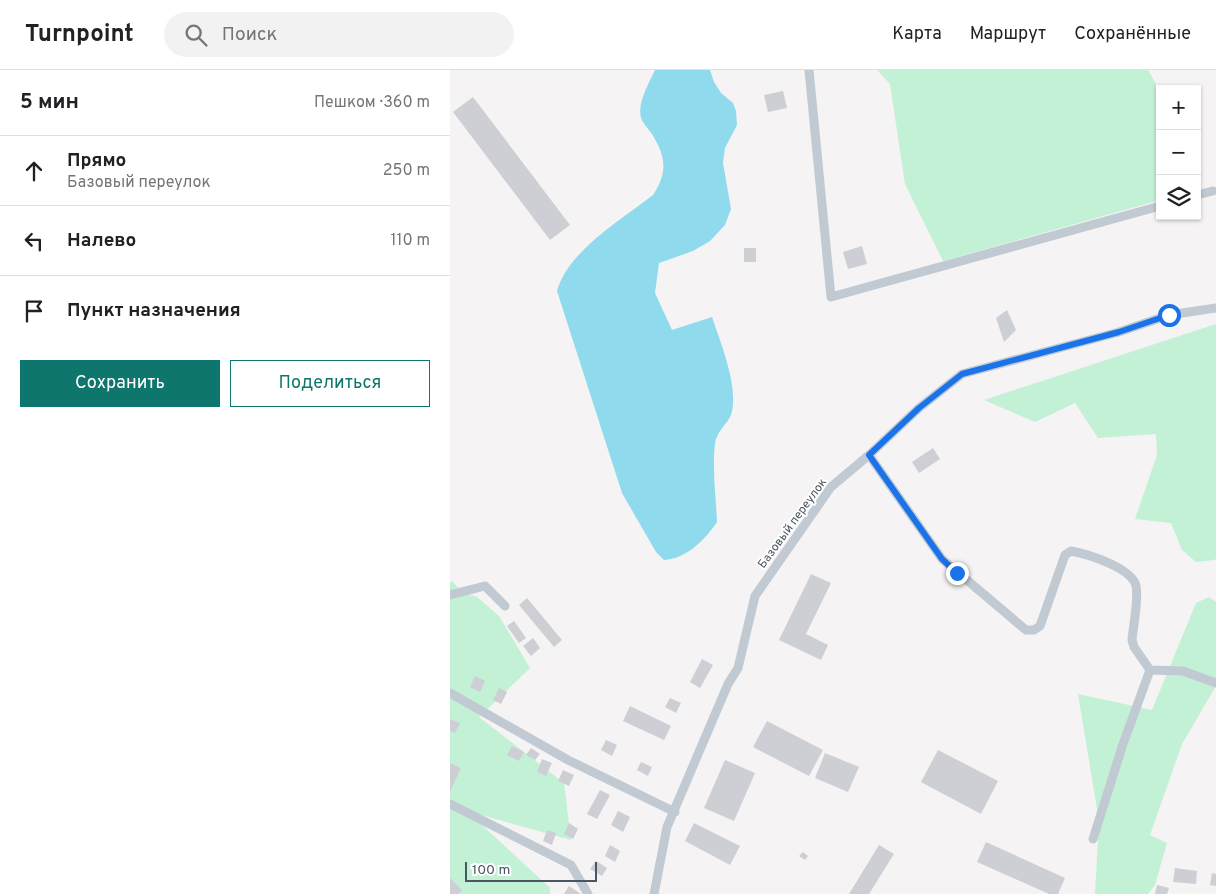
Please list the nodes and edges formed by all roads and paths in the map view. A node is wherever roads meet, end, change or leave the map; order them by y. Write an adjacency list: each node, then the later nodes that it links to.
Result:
1 (809, 70): 4 (street)
2 (1213, 190): 3 (street)
3 (1201, 194)
4 (1156, 207)
5 (1216, 308): 6 (street, Базовый переулок)
6 (869, 455): 9 (street); 13 (street, Базовый переулок)
7 (450, 595): 8 (street)
8 (505, 606)
9 (1150, 670): 10 (street); 14 (street)
10 (1216, 683)
11 (450, 692): 13 (street)
12 (450, 804): 15 (street)
13 (675, 812): 16 (street, Базовый переулок)
14 (1093, 839)
15 (588, 894)
16 (654, 894)

